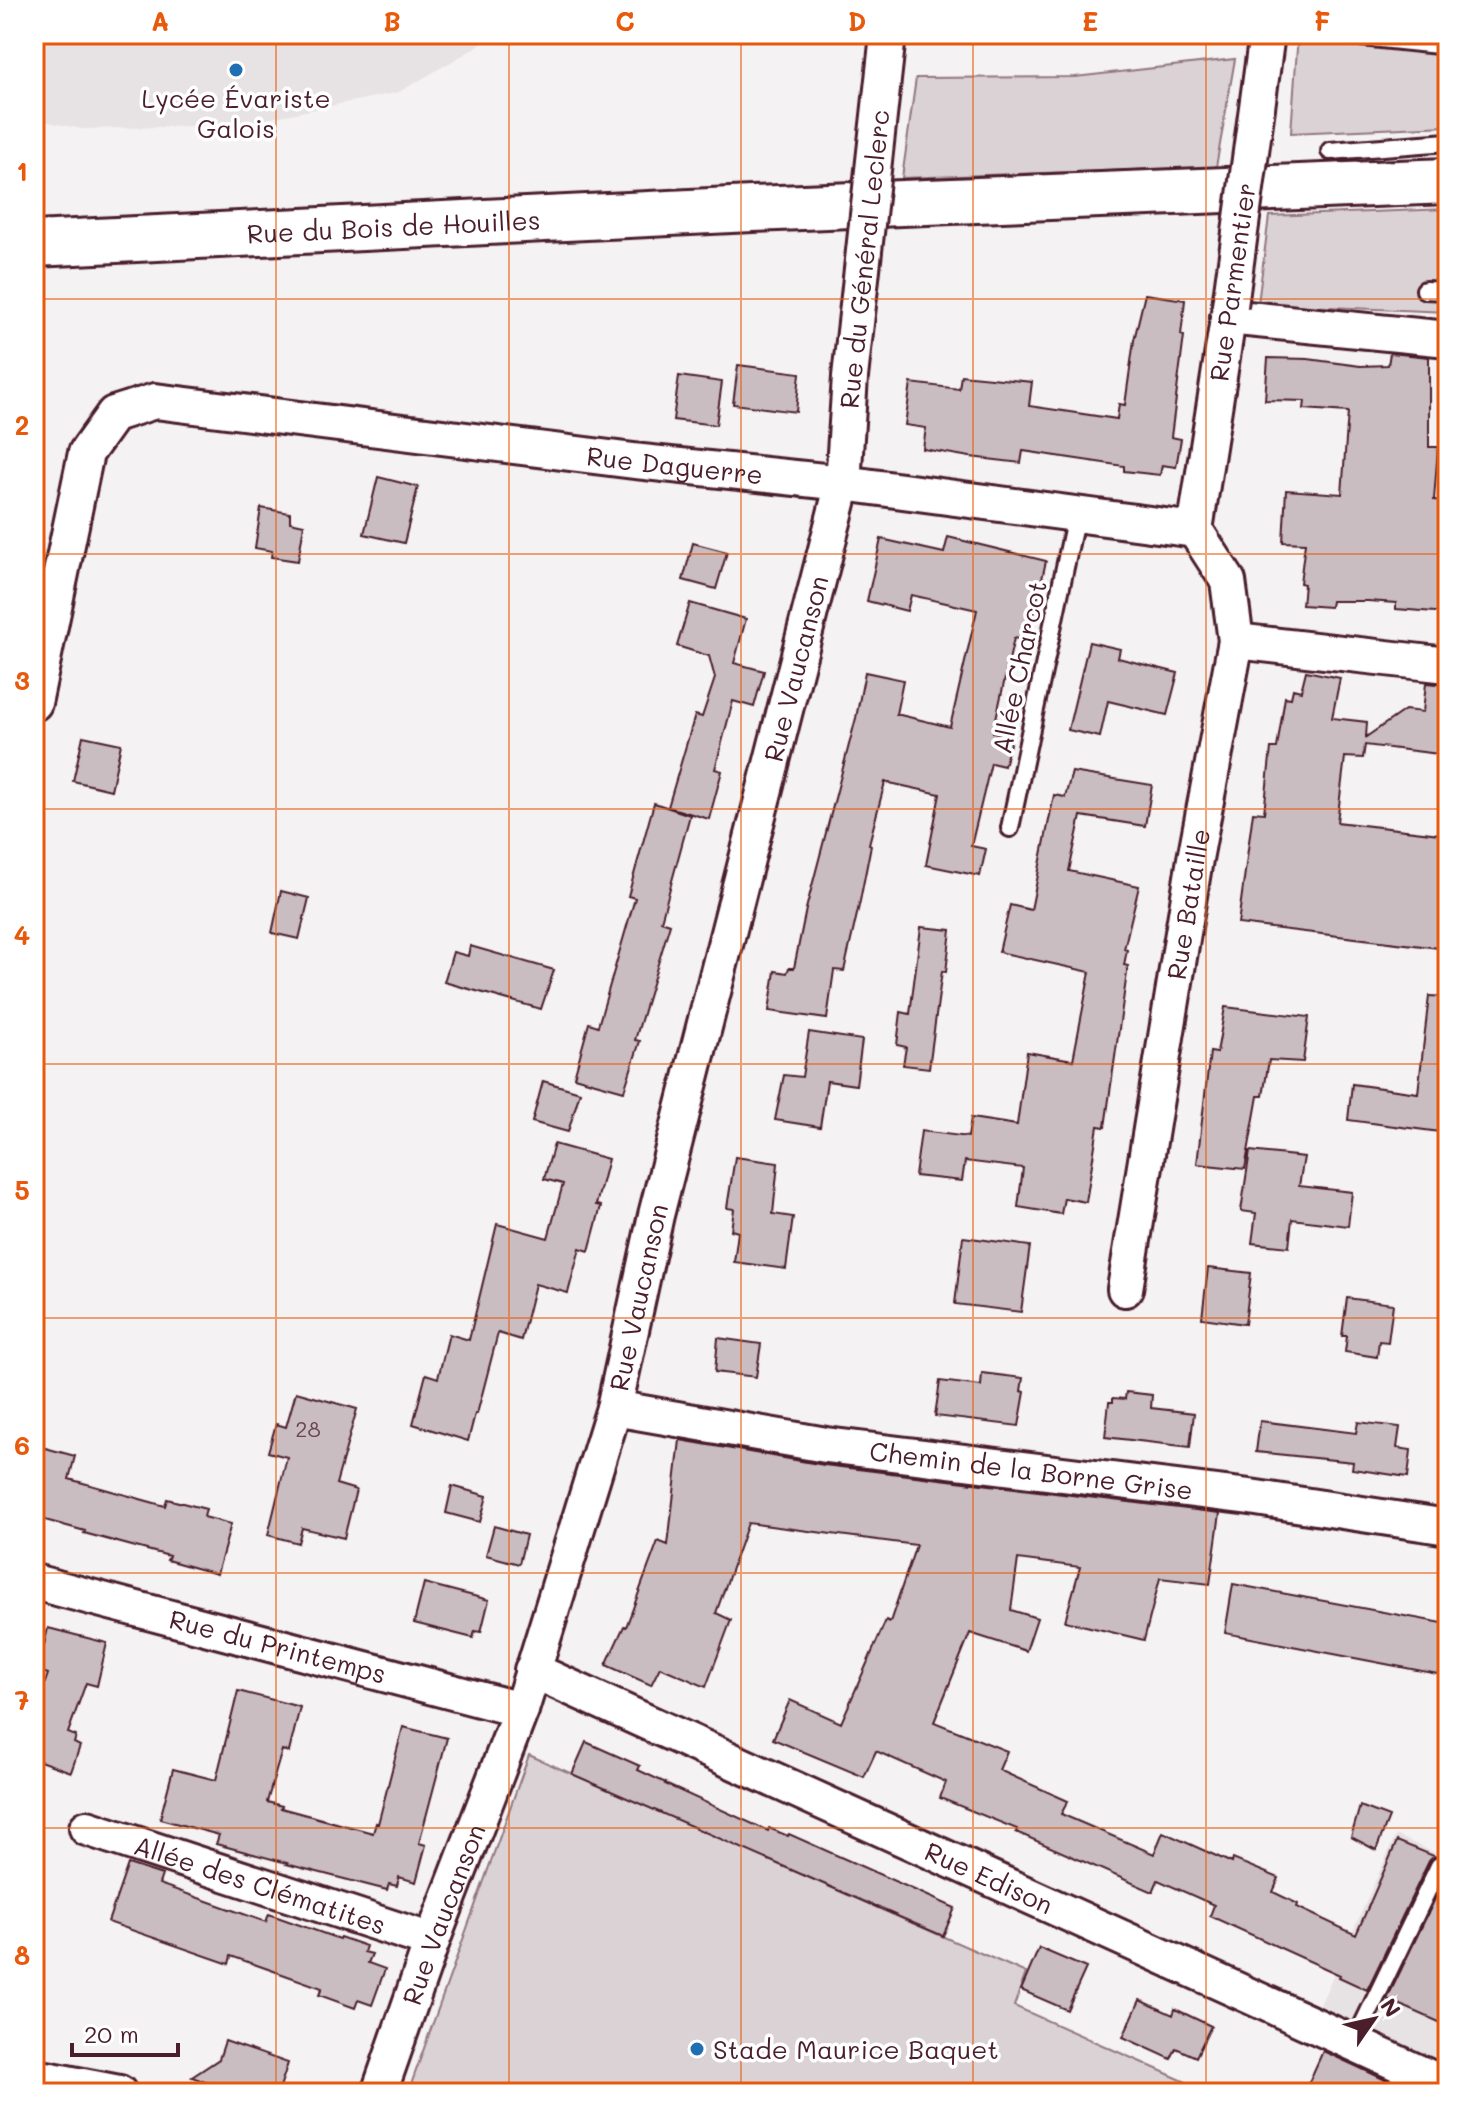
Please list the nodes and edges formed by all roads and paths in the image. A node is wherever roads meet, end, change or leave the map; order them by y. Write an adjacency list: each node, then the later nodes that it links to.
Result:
1 (888, 34): 13 (street, Rue du Général Leclerc, bridge)
2 (1267, 34): 11 (street, Rue Parmentier, bridge)
3 (1333, 34): 4 (lane)
4 (1448, 46)
5 (1448, 142): 6 (lane)
6 (1330, 151)
7 (1448, 181): 8 (main road, Rue du Bois de Houilles)
8 (34, 244)
9 (1425, 290): 10 (lane)
10 (1448, 291)
11 (1229, 312): 12 (street); 15 (street, Rue Parmentier)
12 (1448, 339)
13 (843, 483): 14 (street, Rue Daguerre); 18 (street, Rue Daguerre); 21 (street, Rue Vaucanson)
14 (1076, 515): 15 (street, Rue Daguerre); 19 (lane, Allée Charcot)
15 (1195, 530): 16 (street, Rue Bataille)
16 (1236, 641): 17 (street); 20 (street, Rue Bataille)
17 (1448, 665)
18 (34, 703)
19 (1010, 828)
20 (1125, 1289)
21 (614, 1408): 22 (street, Chemin de la Borne Grise); 24 (street, Rue Vaucanson)
22 (1448, 1527)
23 (34, 1582): 25 (street, Rue du Printemps)
24 (532, 1670): 25 (street, Rue Vaucanson); 29 (street, Rue Edison)
25 (521, 1710): 28 (street, Rue Vaucanson)
26 (87, 1828): 28 (street, Allée des Clématites)
27 (1448, 1870): 29 (lane)
28 (432, 1941): 33 (street, Rue Vaucanson)
29 (1354, 2043): 30 (street, Rue Edison)
30 (1446, 2080)
31 (34, 2084): 32 (street)
32 (119, 2093)
33 (379, 2093)

